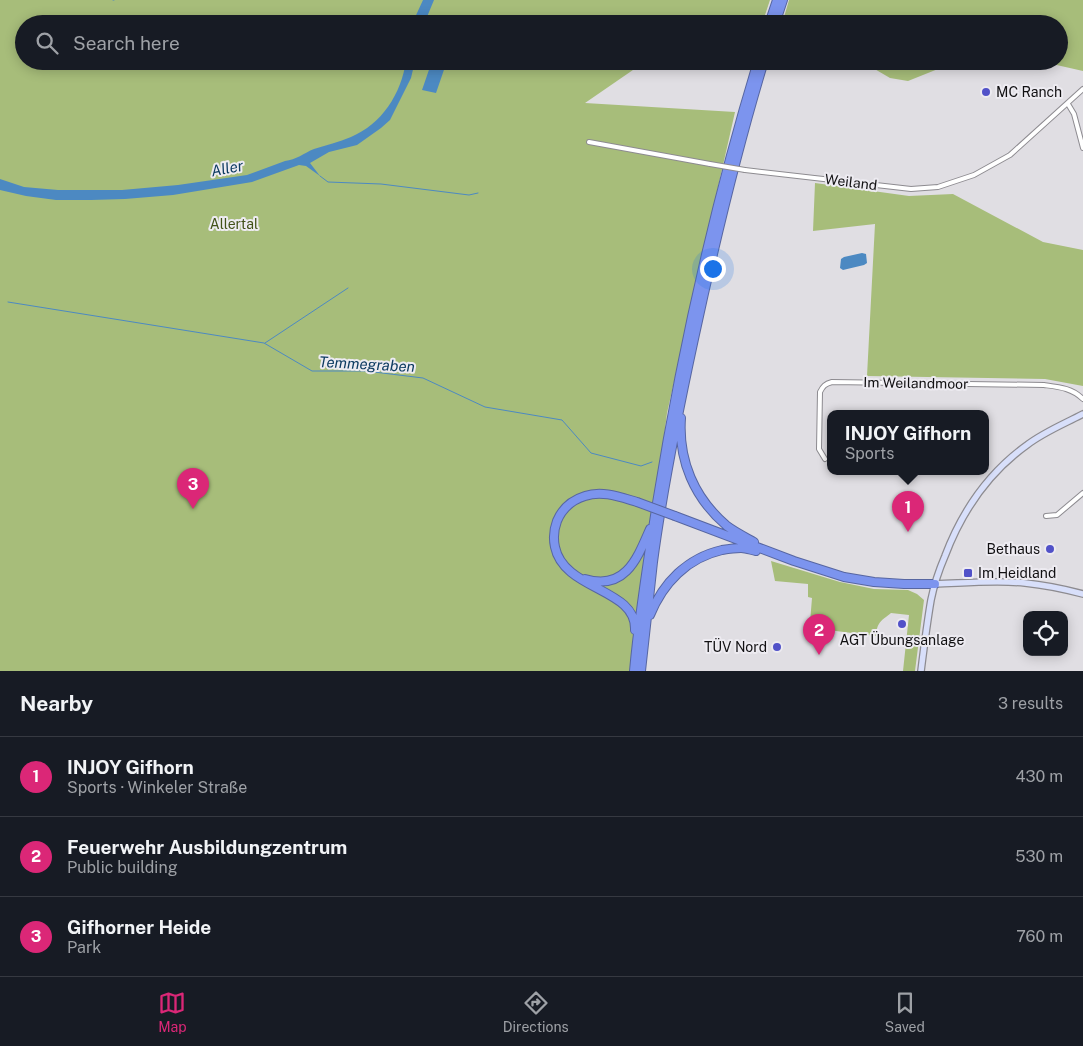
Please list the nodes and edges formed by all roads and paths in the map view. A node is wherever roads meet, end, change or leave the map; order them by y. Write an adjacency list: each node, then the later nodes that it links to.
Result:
1 (776, 0): 3 (highway)
2 (783, 0): 4 (highway)
3 (772, 15)
4 (779, 15)
5 (755, 70): 17 (highway)
6 (761, 70): 11 (highway)
7 (1083, 89): 8 (street, Weiland)
8 (1068, 104): 9 (street, Weiland, bridge); 10 (street)
9 (589, 142)
10 (1083, 148)
11 (684, 384): 18 (highway); 22 (highway)
12 (1083, 398): 14 (street, Im Weilandmoor)
13 (1083, 414): 20 (street)
14 (825, 459)
15 (1083, 493): 16 (street)
16 (1046, 516)
17 (654, 521): 19 (highway); 23 (highway)
18 (777, 556): 19 (highway, bridge); 20 (highway); 22 (highway)
19 (576, 576): 23 (highway)
20 (935, 584): 21 (street); 26 (street)
21 (1083, 594)
22 (646, 624): 25 (highway)
23 (636, 646): 24 (highway)
24 (634, 671)
25 (641, 671)
26 (921, 671)

